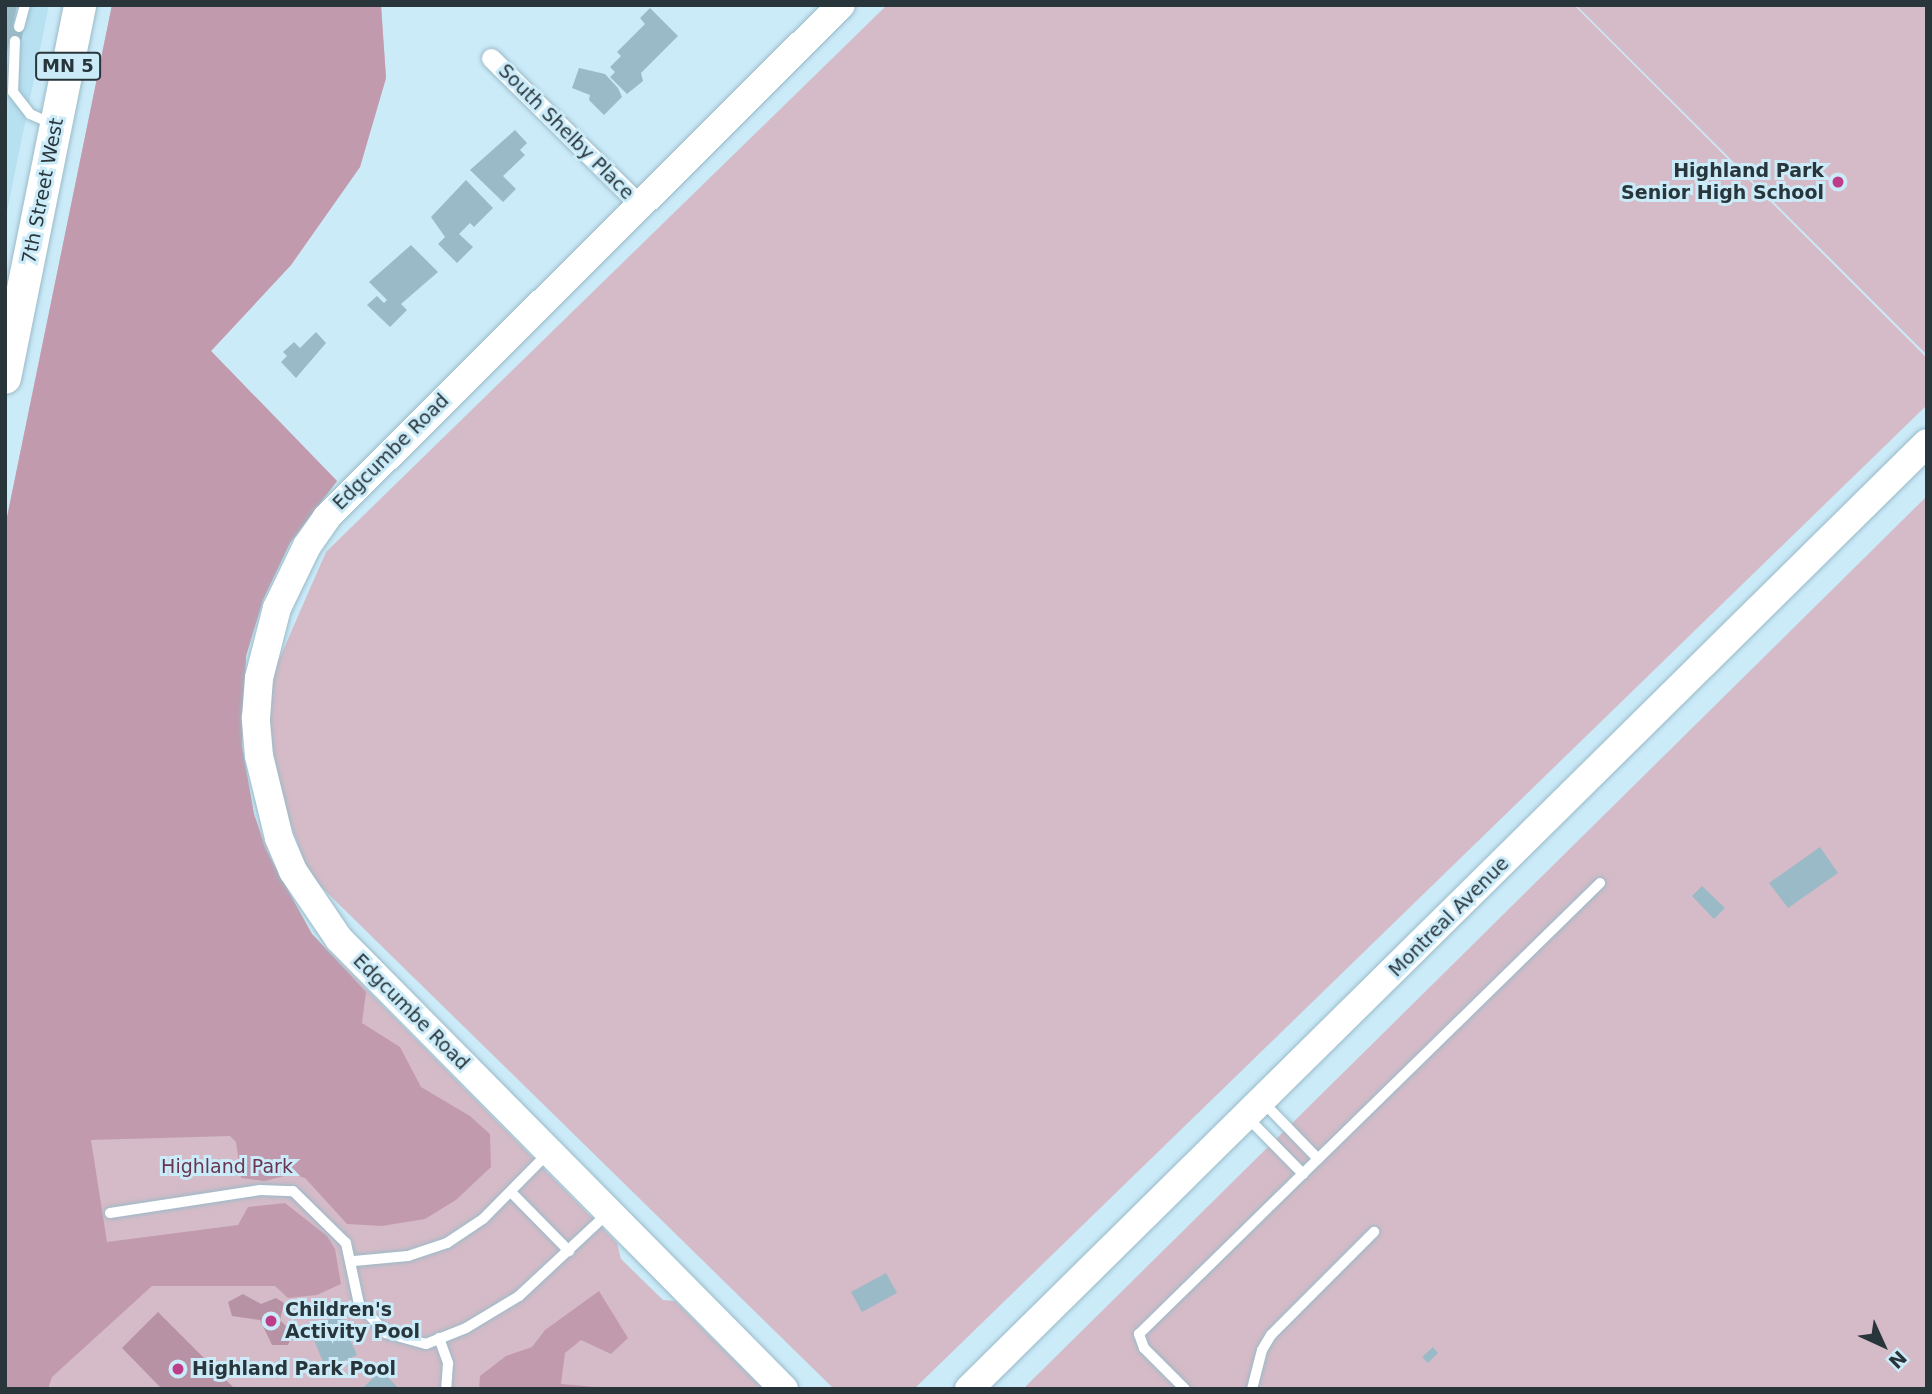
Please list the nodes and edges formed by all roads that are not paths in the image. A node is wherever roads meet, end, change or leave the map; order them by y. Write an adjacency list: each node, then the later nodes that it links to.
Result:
1 (25, 5): 4 (lane)
2 (80, 5): 7 (main road, 7th Street West / MN 5)
3 (841, 5): 8 (street, Edgcumbe Road)
4 (19, 27)
5 (15, 41): 7 (lane)
6 (491, 58): 8 (street, South Shelby Place)
7 (56, 126): 9 (main road, 7th Street West / MN 5)
8 (640, 205): 13 (street, Edgcumbe Road)
9 (5, 377)
10 (1927, 443): 12 (street, Montreal Avenue)
11 (1600, 883): 14 (lane)
12 (1255, 1109): 14 (lane); 15 (lane); 25 (street, Montreal Avenue)
13 (550, 1152): 16 (lane); 17 (street, Edgcumbe Road)
14 (1318, 1159): 15 (lane)
15 (1303, 1174): 26 (lane)
16 (512, 1192): 20 (lane); 21 (lane)
17 (609, 1212): 20 (lane); 24 (street, Edgcumbe Road)
18 (110, 1213): 21 (lane)
19 (1374, 1232): 27 (lane)
20 (569, 1251): 22 (lane)
21 (354, 1261): 22 (lane)
22 (439, 1338): 23 (lane)
23 (446, 1389)
24 (784, 1389)
25 (969, 1389)
26 (1185, 1389)
27 (1252, 1389)

